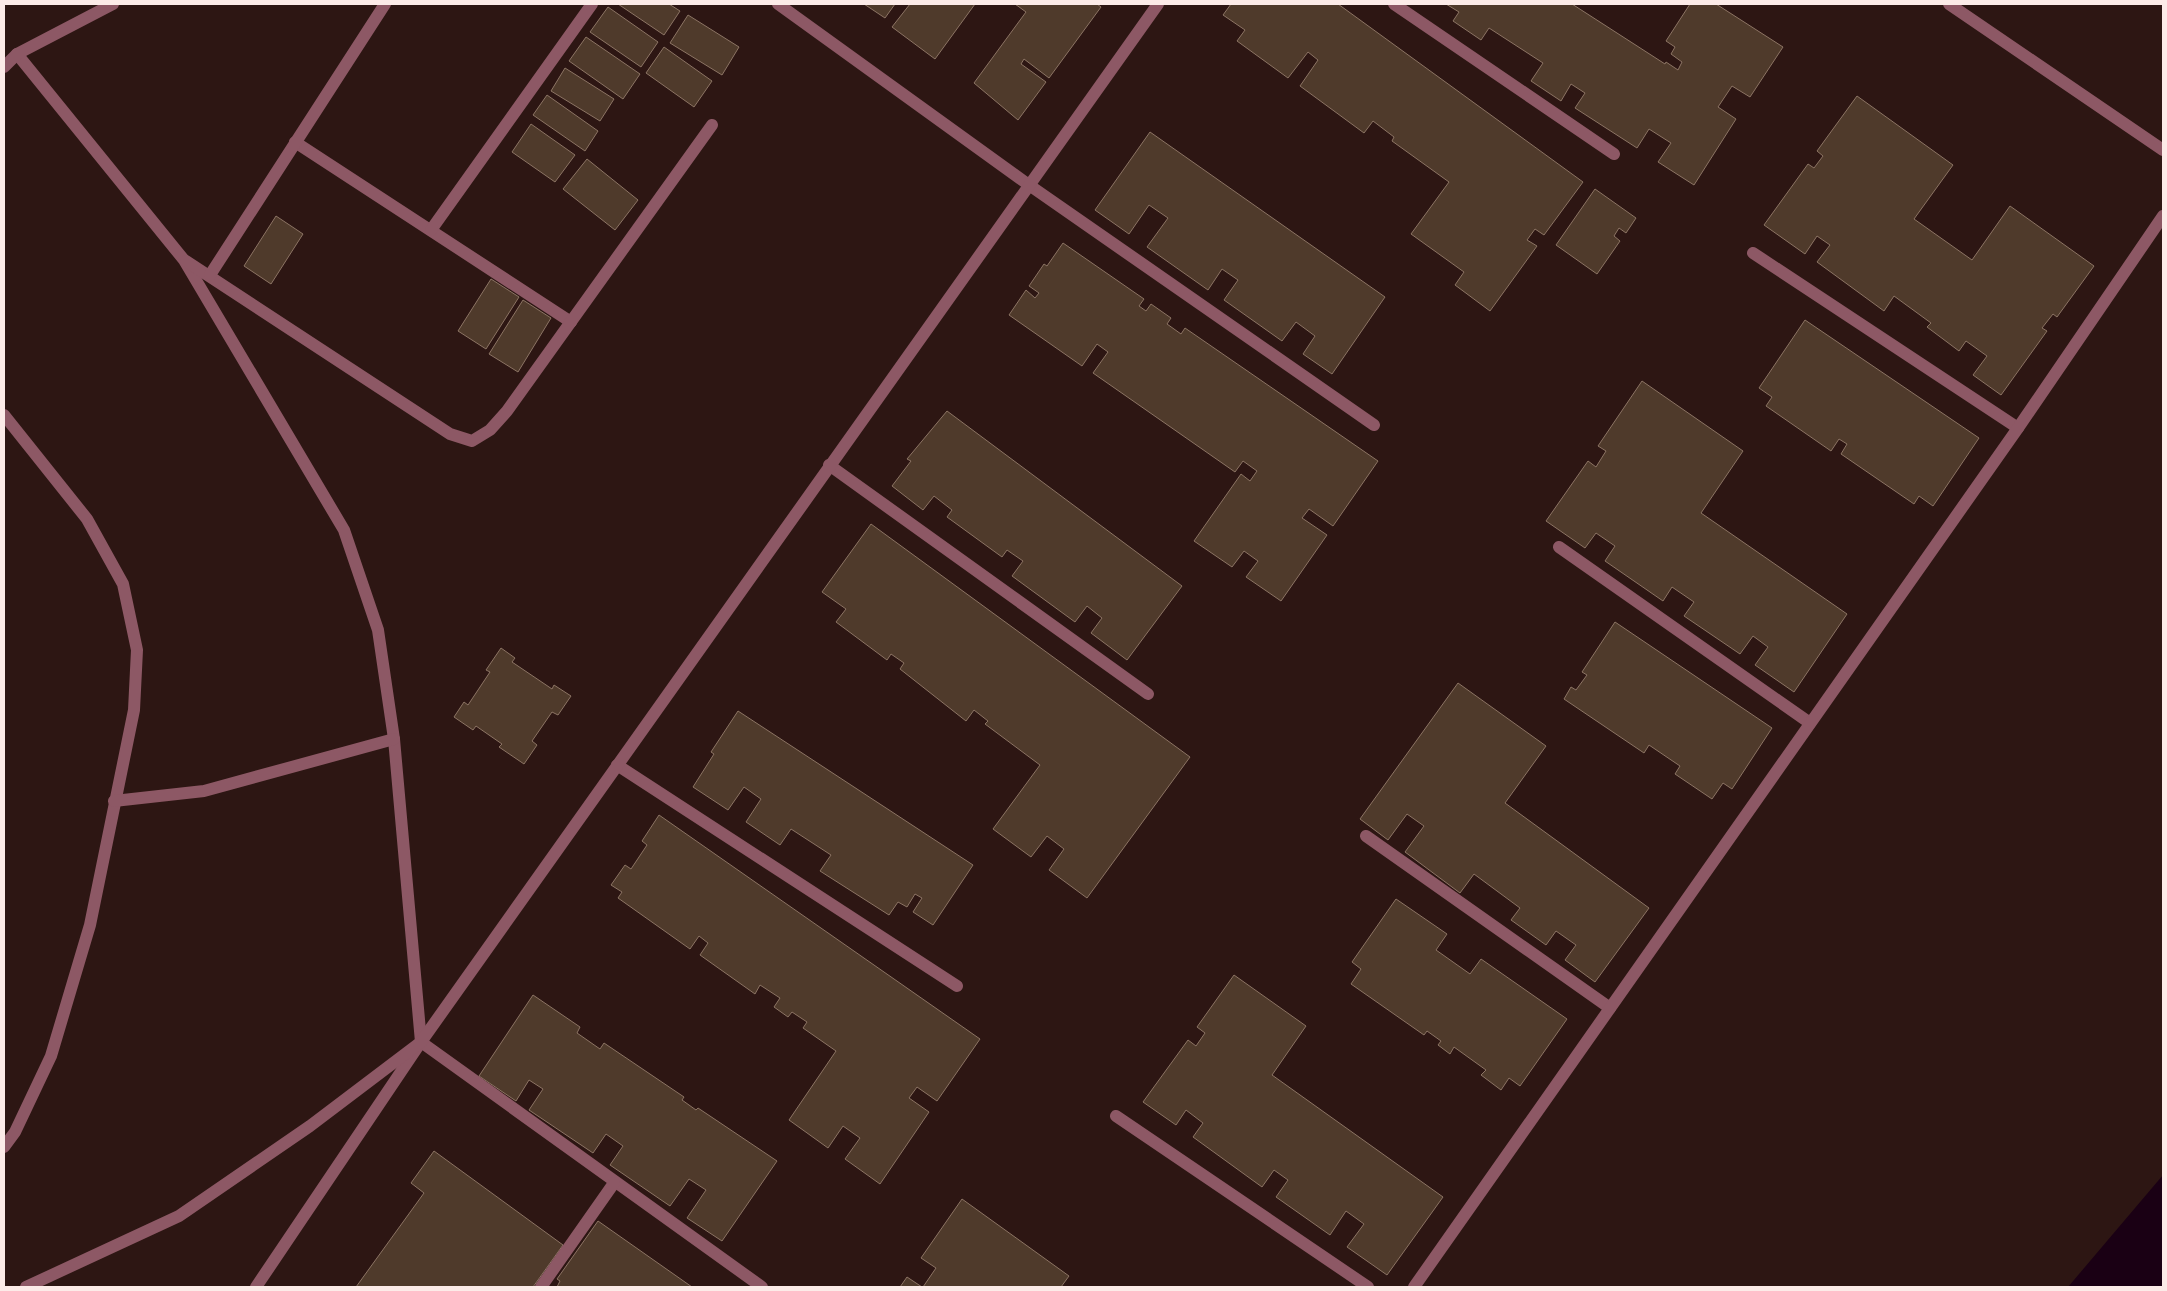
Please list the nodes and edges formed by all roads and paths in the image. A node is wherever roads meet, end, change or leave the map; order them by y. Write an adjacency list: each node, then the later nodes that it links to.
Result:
1 (113, 4): 8 (street)
2 (385, 4): 11 (street)
3 (592, 4): 16 (street)
4 (778, 4): 14 (street)
5 (1158, 4): 14 (street)
6 (1394, 4): 13 (street)
7 (1949, 4): 12 (street)
8 (17, 54): 9 (street); 18 (street)
9 (4, 67)
10 (712, 125): 20 (street)
11 (295, 142): 16 (street); 19 (street)
12 (2163, 150)
13 (1614, 154)
14 (1029, 185): 22 (street); 24 (street)
15 (2163, 216): 23 (street)
16 (431, 230): 20 (street)
17 (1753, 253): 23 (street)
18 (184, 260): 19 (street); 28 (street)
19 (210, 275): 20 (street)
20 (571, 322)
21 (4, 415): 30 (street)
22 (1374, 425)
23 (2018, 428): 27 (street)
24 (829, 465): 26 (street); 29 (street)
25 (1559, 547): 27 (street)
26 (1148, 694)
27 (1810, 723): 33 (street)
28 (394, 739): 30 (street); 34 (street)
29 (617, 765): 32 (street); 34 (street)
30 (114, 801): 36 (street)
31 (1366, 836): 33 (street)
32 (957, 986)
33 (1610, 1008): 43 (street)
34 (421, 1042): 37 (street); 38 (street); 39 (street)
35 (1116, 1116): 42 (street)
36 (4, 1146)
37 (614, 1183): 40 (street); 41 (street)
38 (26, 1287)
39 (256, 1287)
40 (541, 1287)
41 (762, 1287)
42 (1368, 1287)
43 (1414, 1287)

